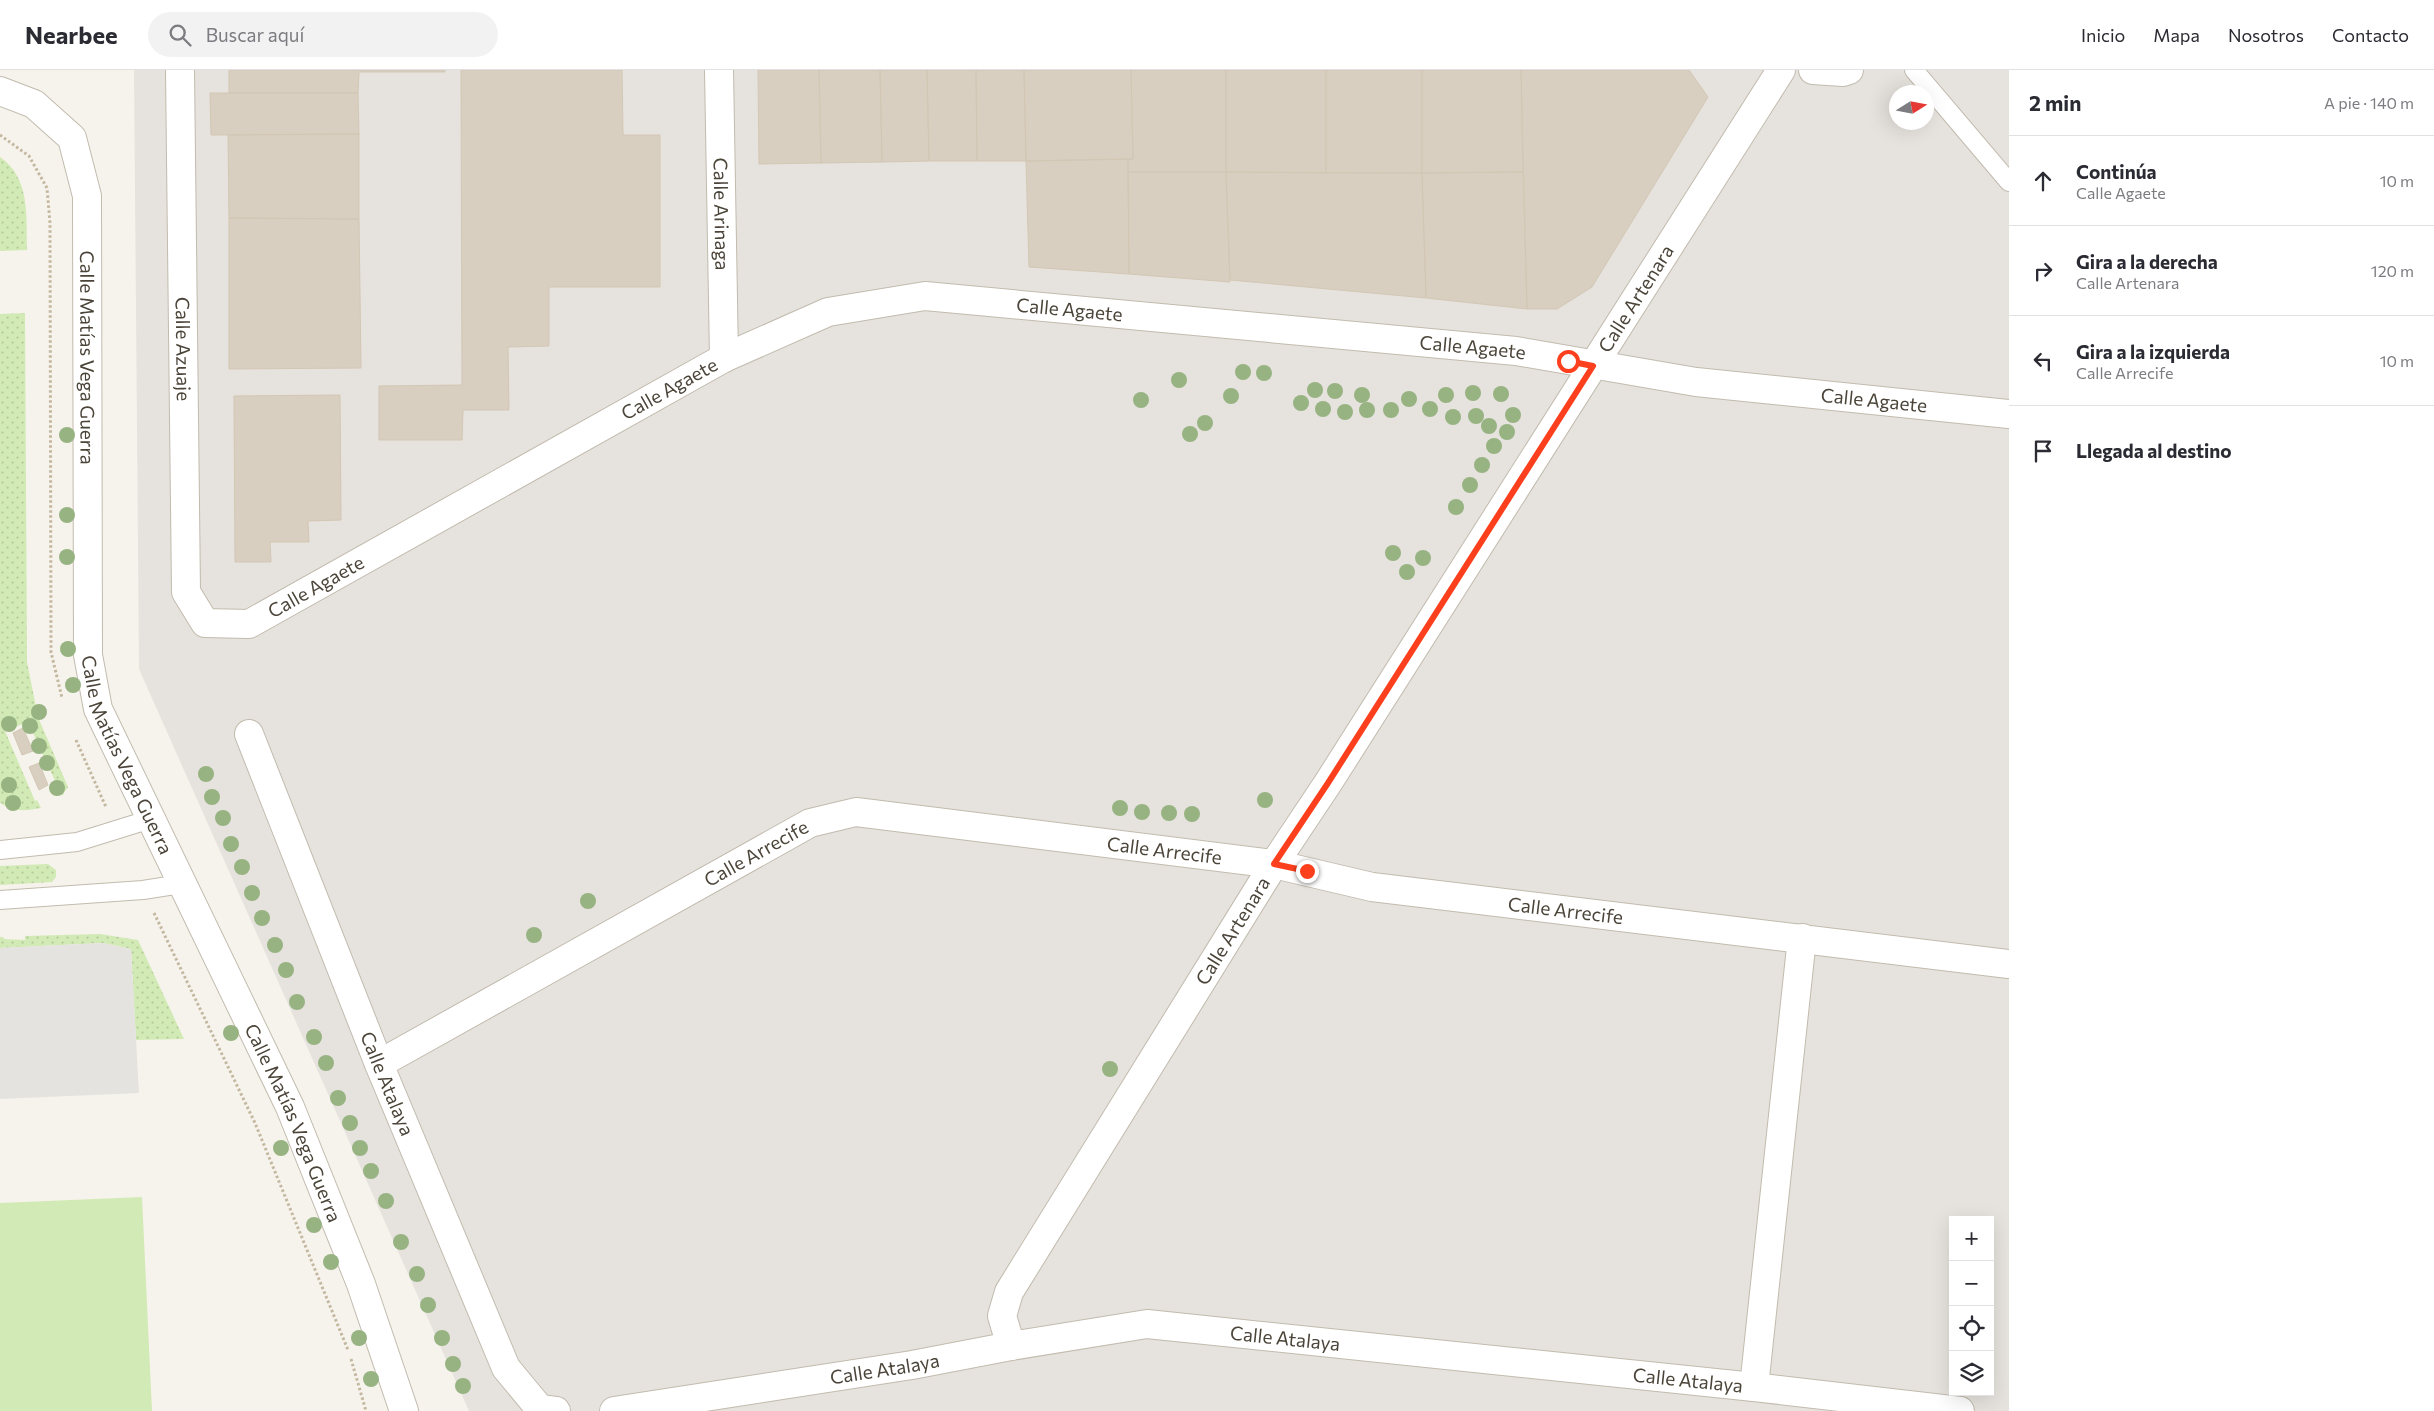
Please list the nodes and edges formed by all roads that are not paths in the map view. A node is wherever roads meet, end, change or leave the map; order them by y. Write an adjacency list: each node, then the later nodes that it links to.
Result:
1 (180, 70): 12 (street, Calle Azuaje)
2 (719, 70): 9 (street, Calle Arinaga)
3 (1781, 70): 10 (street, Calle Artenara)
4 (1813, 70): 5 (street)
5 (1849, 70)
6 (1914, 70): 8 (lane)
7 (0, 91): 14 (street, Calle Matías Vega Guerra)
8 (2009, 182)
9 (724, 358): 10 (street, Calle Agaete); 12 (street, Calle Agaete)
10 (1593, 366): 11 (street, Calle Agaete); 16 (street, Calle Artenara)
11 (2009, 414)
12 (205, 622)
13 (249, 734): 21 (street, Calle Atalaya)
14 (151, 819): 15 (lane); 17 (street, Calle Matías Vega Guerra)
15 (0, 850)
16 (1274, 864): 19 (street, Calle Arrecife); 21 (street, Calle Arrecife); 22 (street, Calle Artenara)
17 (182, 884): 18 (lane); 24 (street, Calle Matías Vega Guerra)
18 (0, 900)
19 (1802, 938): 20 (street, Calle Arrecife); 23 (street)
20 (2009, 964)
21 (379, 1064): 25 (street, Calle Atalaya)
22 (1012, 1346): 23 (street, Calle Atalaya); 26 (street, Calle Atalaya)
23 (1754, 1387): 27 (street, Calle Atalaya)
24 (404, 1411)
25 (556, 1411)
26 (614, 1411)
27 (1960, 1411)

